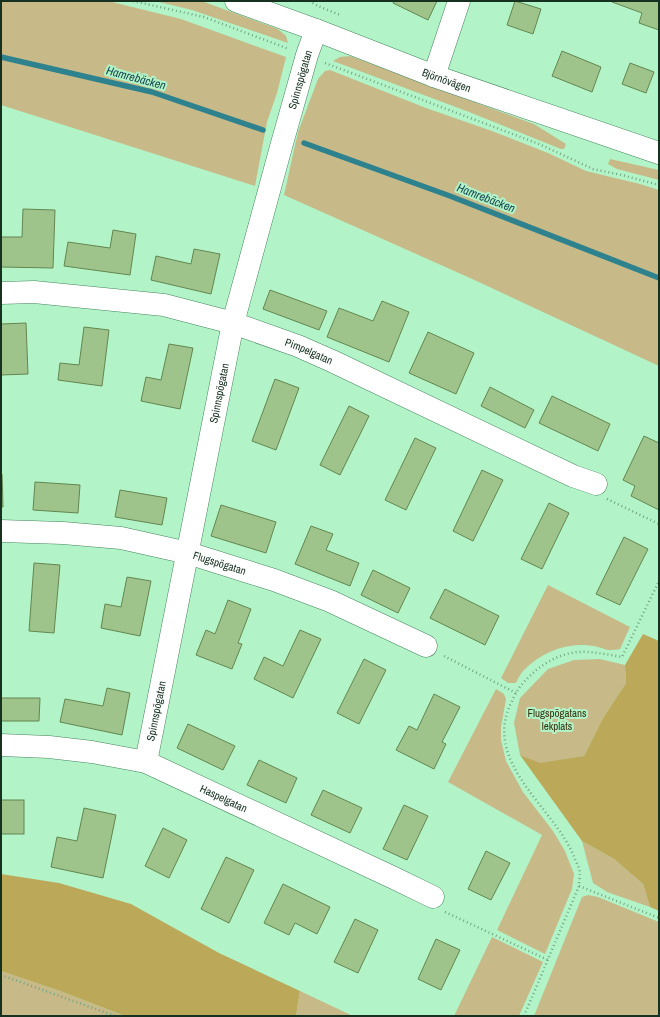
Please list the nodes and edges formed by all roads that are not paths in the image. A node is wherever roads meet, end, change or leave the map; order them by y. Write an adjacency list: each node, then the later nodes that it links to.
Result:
1 (236, 1): 3 (street, Björnövägen)
2 (459, 1): 4 (street)
3 (316, 30): 4 (street, Björnövägen); 7 (street, Spinnspögatan)
4 (434, 76): 5 (street, Björnövägen)
5 (659, 153)
6 (1, 293): 7 (street, Pimpelgatan)
7 (233, 323): 8 (street, Pimpelgatan); 10 (street, Spinnspögatan)
8 (596, 484)
9 (1, 531): 10 (street, Flugspögatan)
10 (188, 553): 11 (street, Flugspögatan); 13 (street, Spinnspögatan)
11 (426, 646)
12 (1, 745): 13 (street, Haspelgatan)
13 (146, 762): 14 (street, Haspelgatan)
14 (433, 897)

